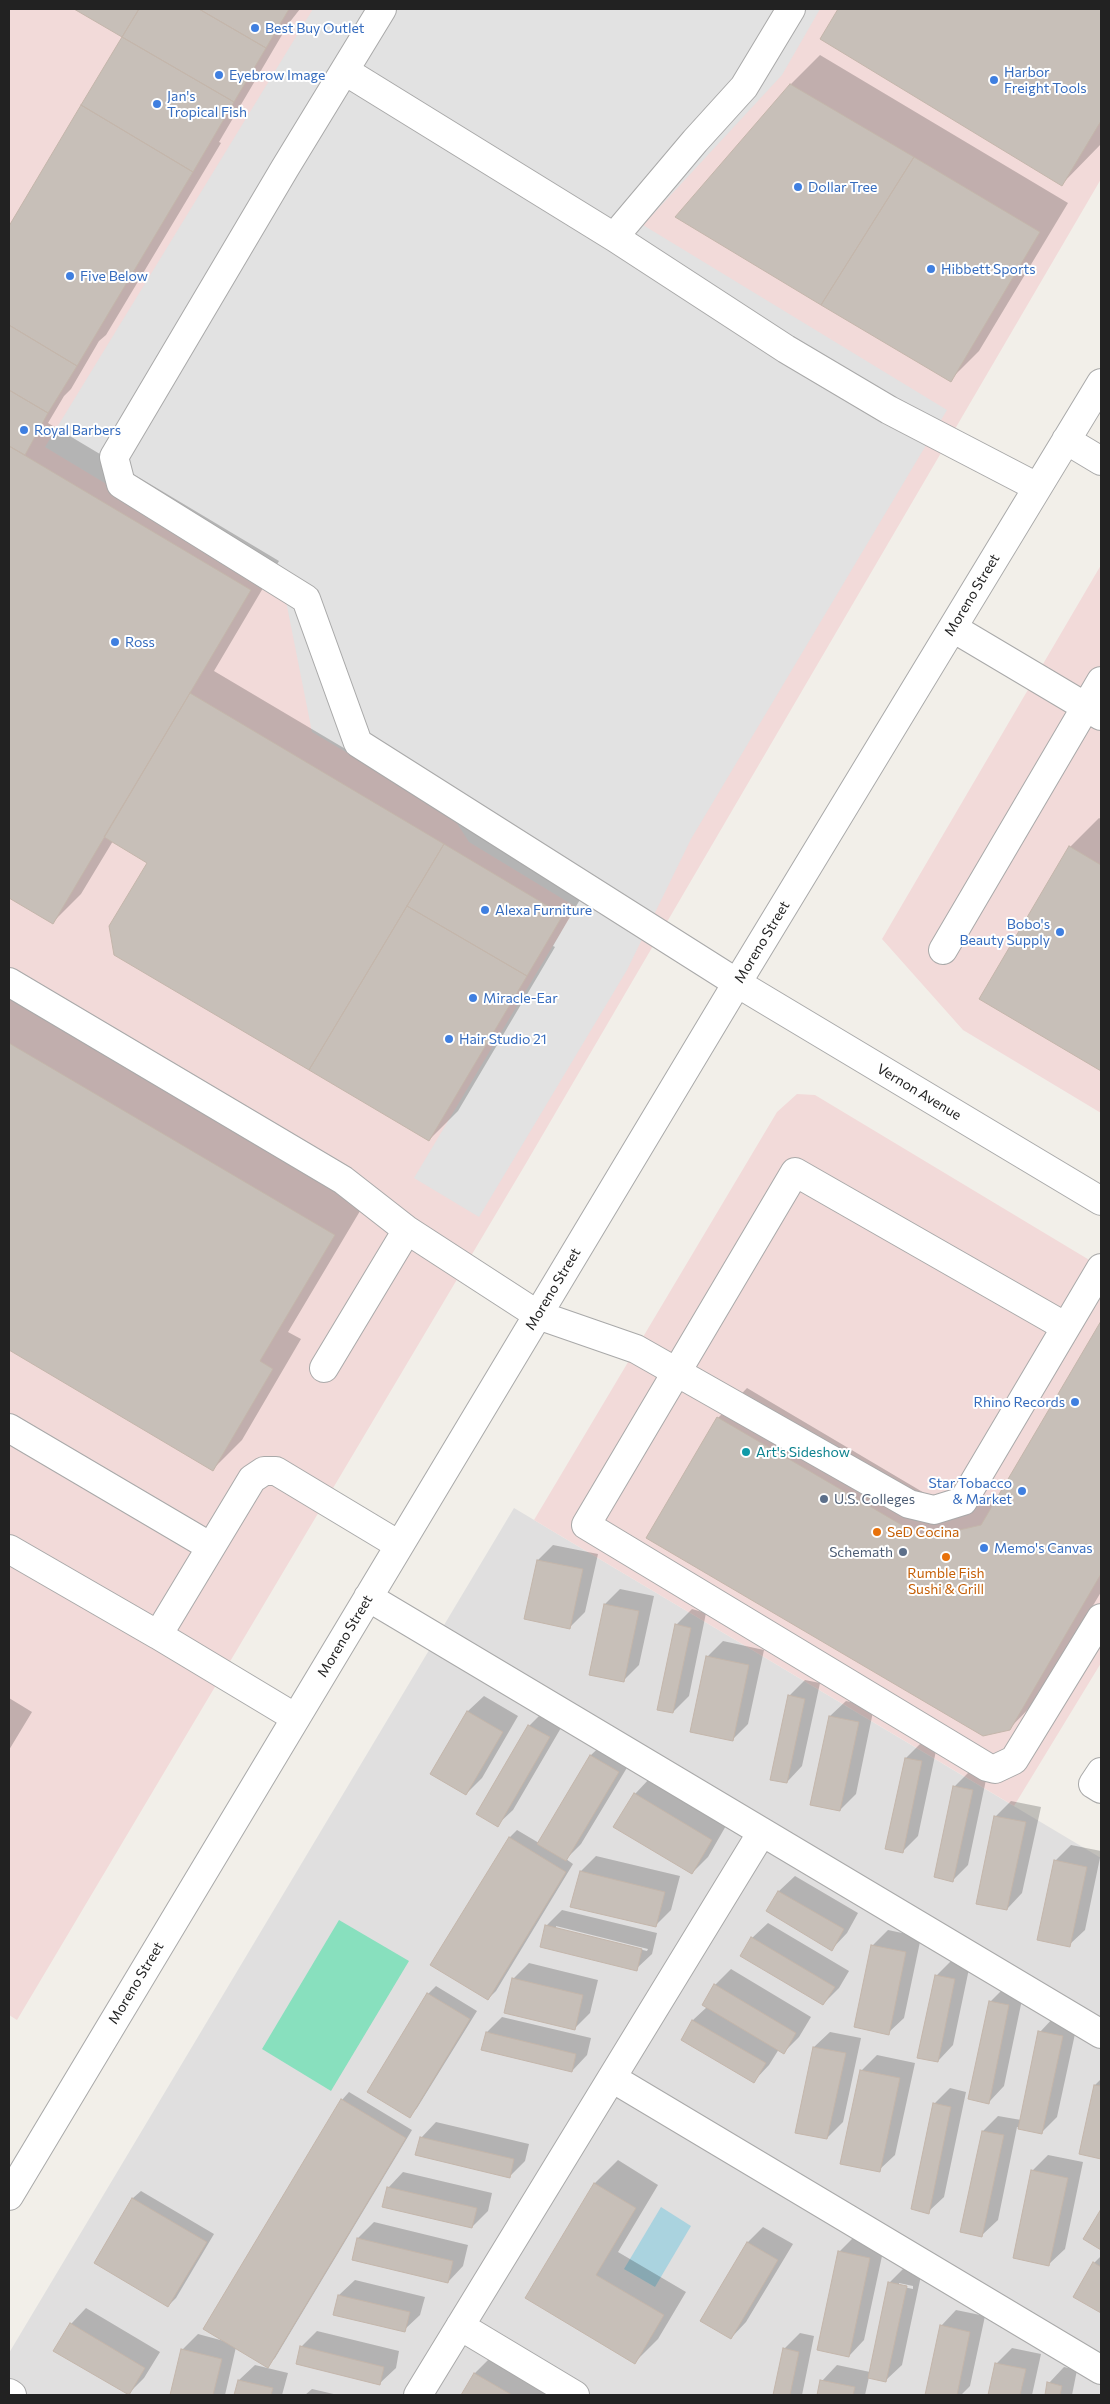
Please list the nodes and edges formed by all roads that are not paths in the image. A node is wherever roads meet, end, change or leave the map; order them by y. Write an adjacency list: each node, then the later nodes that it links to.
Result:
1 (382, 9): 3 (street, Vernon Avenue)
2 (791, 9): 4 (street)
3 (345, 71): 4 (street); 14 (street, Vernon Avenue)
4 (614, 237): 8 (street)
5 (1101, 383): 6 (street, Moreno Street)
6 (1066, 440): 7 (street); 8 (street, Moreno Street)
7 (1101, 461)
8 (1037, 487): 9 (street, Moreno Street)
9 (953, 628): 11 (street); 14 (street, Moreno Street)
10 (1101, 681): 11 (street)
11 (1094, 712): 12 (street)
12 (943, 950)
13 (9, 982): 16 (street)
14 (737, 983): 15 (street, Vernon Avenue); 18 (street, Moreno Street)
15 (1101, 1202)
16 (407, 1230): 18 (street); 20 (street)
17 (1101, 1268): 19 (street)
18 (538, 1315): 21 (street); 23 (street, Moreno Street)
19 (1066, 1327): 21 (street); 21 (street)
20 (324, 1368)
21 (676, 1371): 27 (street)
22 (9, 1428): 24 (street)
23 (399, 1545): 24 (street); 26 (street, Moreno Street)
24 (211, 1547): 28 (street)
25 (9, 1549): 28 (street)
26 (368, 1597): 29 (street, Moreno Street); 32 (street)
27 (1101, 1618)
28 (158, 1635): 29 (street)
29 (296, 1718): 35 (street, Moreno Street)
30 (1101, 1772): 31 (street)
31 (1101, 1789)
32 (762, 1832): 33 (street); 34 (street)
33 (1101, 2034)
34 (612, 2078): 36 (street); 37 (street)
35 (9, 2196)
36 (460, 2326): 38 (street); 39 (street)
37 (1101, 2370)
38 (418, 2395)
39 (574, 2395)

